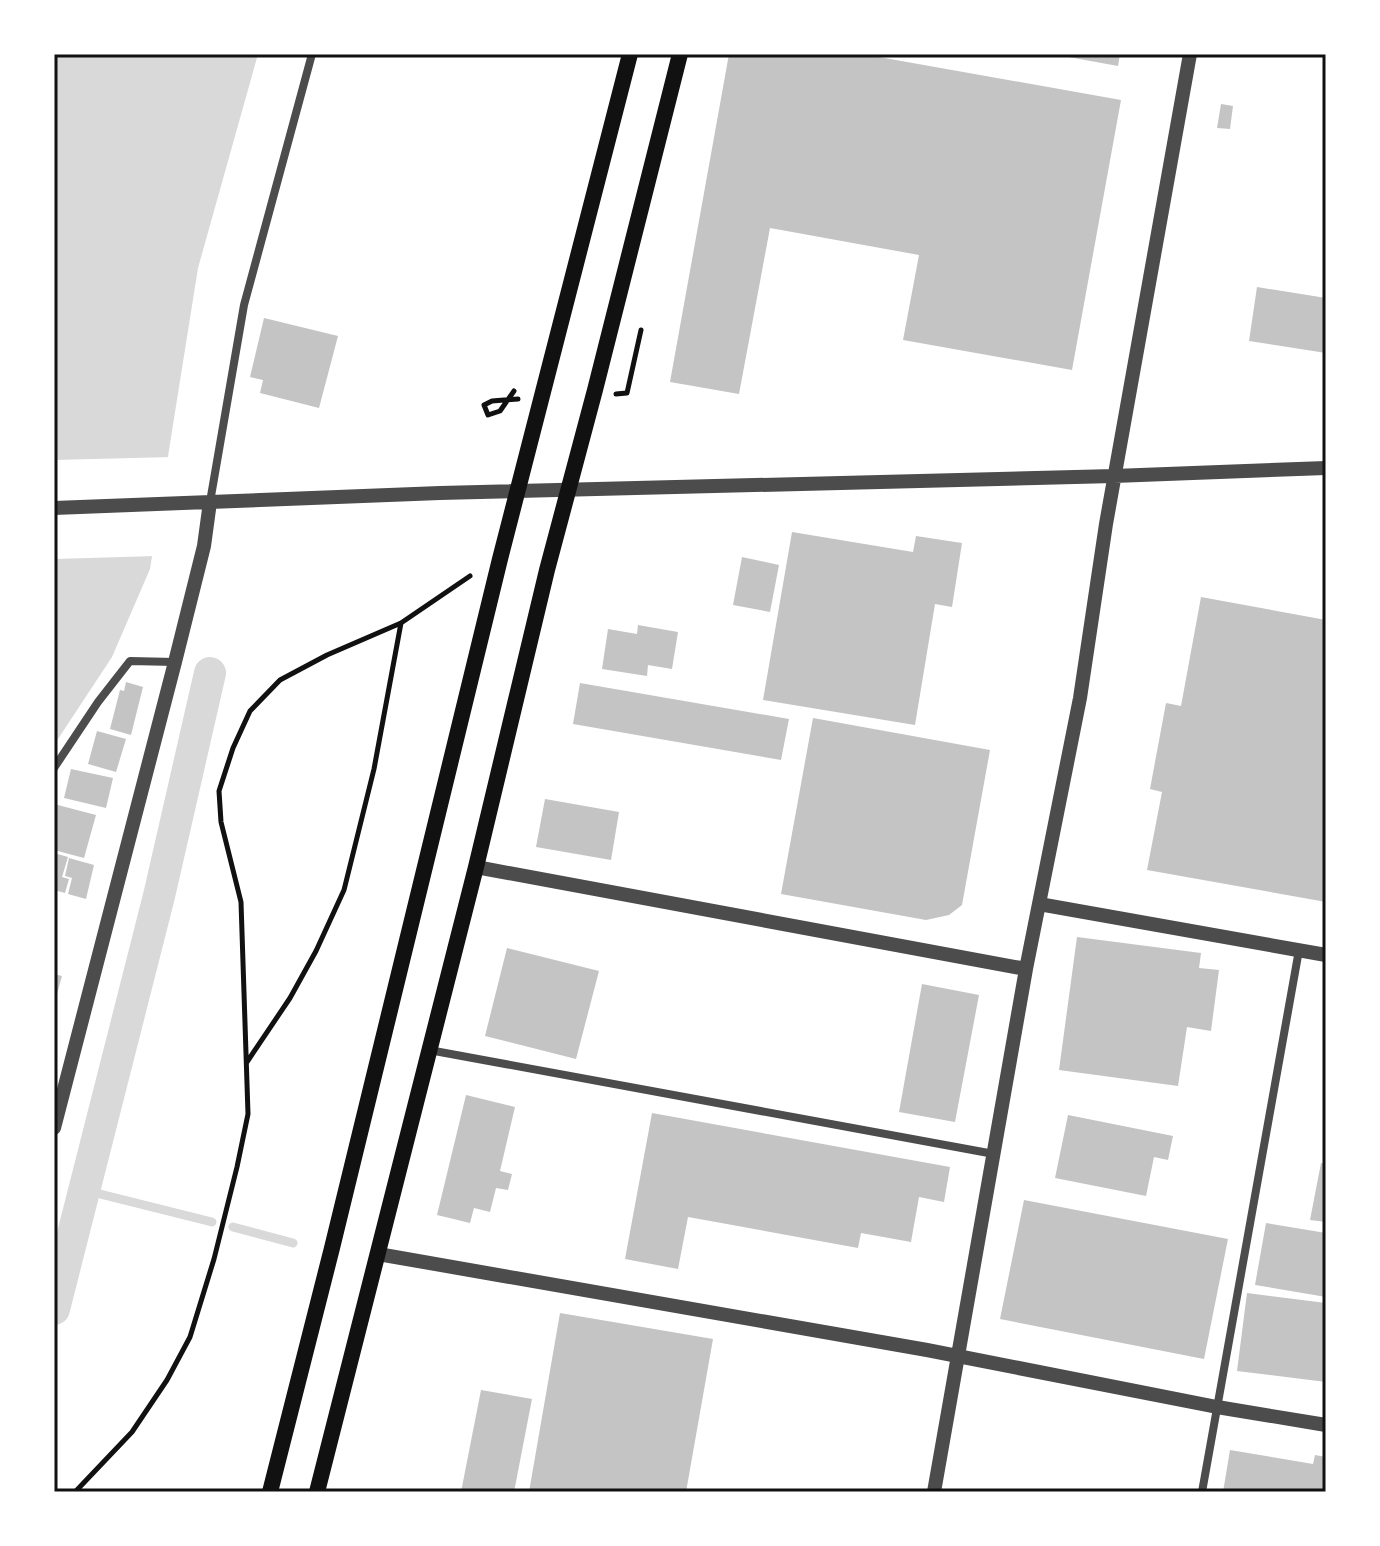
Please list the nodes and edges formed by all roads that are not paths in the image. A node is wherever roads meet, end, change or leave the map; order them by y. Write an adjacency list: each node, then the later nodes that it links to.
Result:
1 (312, 54): 9 (street)
2 (630, 54): 8 (main road)
3 (680, 54): 7 (main road)
4 (1190, 54): 6 (street)
5 (1326, 468): 6 (street)
6 (1114, 476): 7 (street); 14 (street)
7 (569, 490): 8 (street); 13 (main road)
8 (517, 491): 9 (street); 25 (main road)
9 (210, 502): 10 (street); 11 (street)
10 (54, 508)
11 (175, 662): 12 (street); 19 (street)
12 (54, 768)
13 (476, 867): 17 (street); 18 (main road)
14 (1039, 904): 15 (street); 17 (street)
15 (1299, 950): 16 (street); 23 (street)
16 (1326, 955)
17 (1026, 969): 20 (street)
18 (429, 1050): 20 (street); 21 (main road)
19 (54, 1128)
20 (994, 1154): 22 (street)
21 (378, 1254): 22 (street); 26 (main road)
22 (959, 1357): 23 (street); 27 (street)
23 (1217, 1407): 24 (street); 28 (street)
24 (1326, 1425)
25 (270, 1492)
26 (317, 1492)
27 (934, 1492)
28 (1202, 1492)

